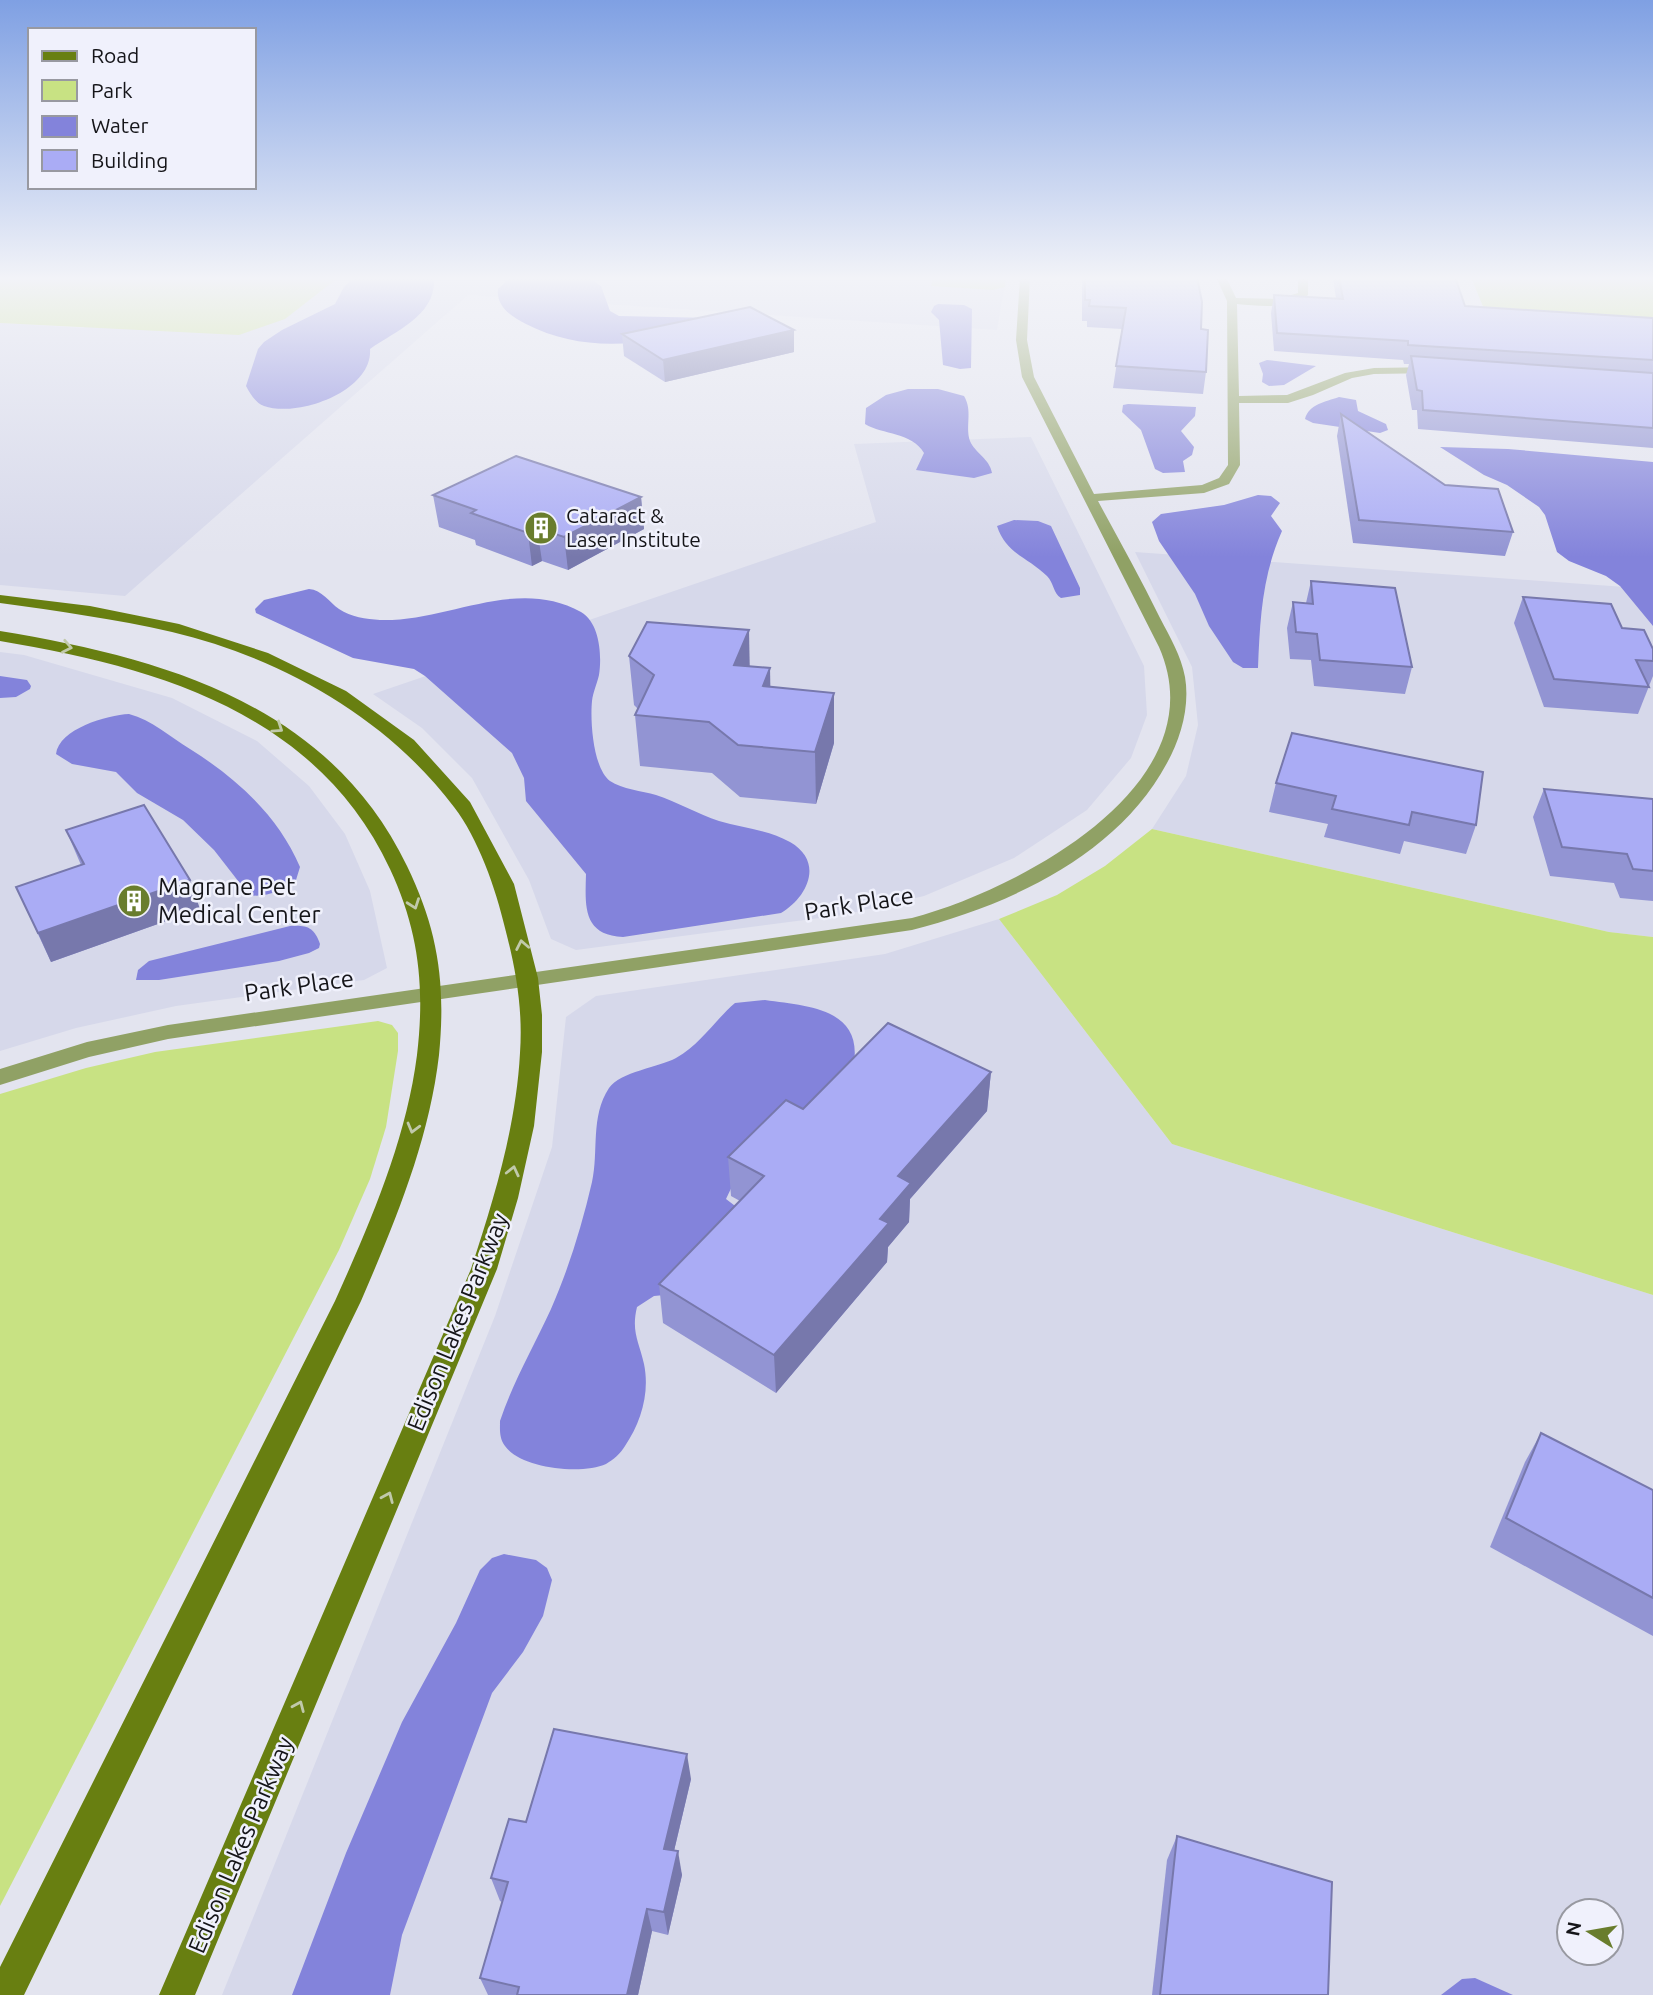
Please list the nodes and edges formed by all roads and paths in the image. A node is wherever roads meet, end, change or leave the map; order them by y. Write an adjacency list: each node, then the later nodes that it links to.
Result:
1 (1027, 370): 5 (street, Park Place)
2 (1233, 370): 4 (street)
3 (1437, 370): 4 (street)
4 (1233, 400): 5 (street)
5 (1089, 498): 8 (street, Park Place)
6 (0, 599): 8 (street, Edison Lakes Parkway, one-way to 6)
7 (0, 636): 9 (street, one-way to 9)
8 (529, 980): 9 (street, Park Place); 12 (street, Edison Lakes Parkway, one-way to 8)
9 (429, 993): 10 (street, Park Place); 11 (street, one-way to 11)
10 (0, 1077)
11 (5, 1995)
12 (177, 1995)

